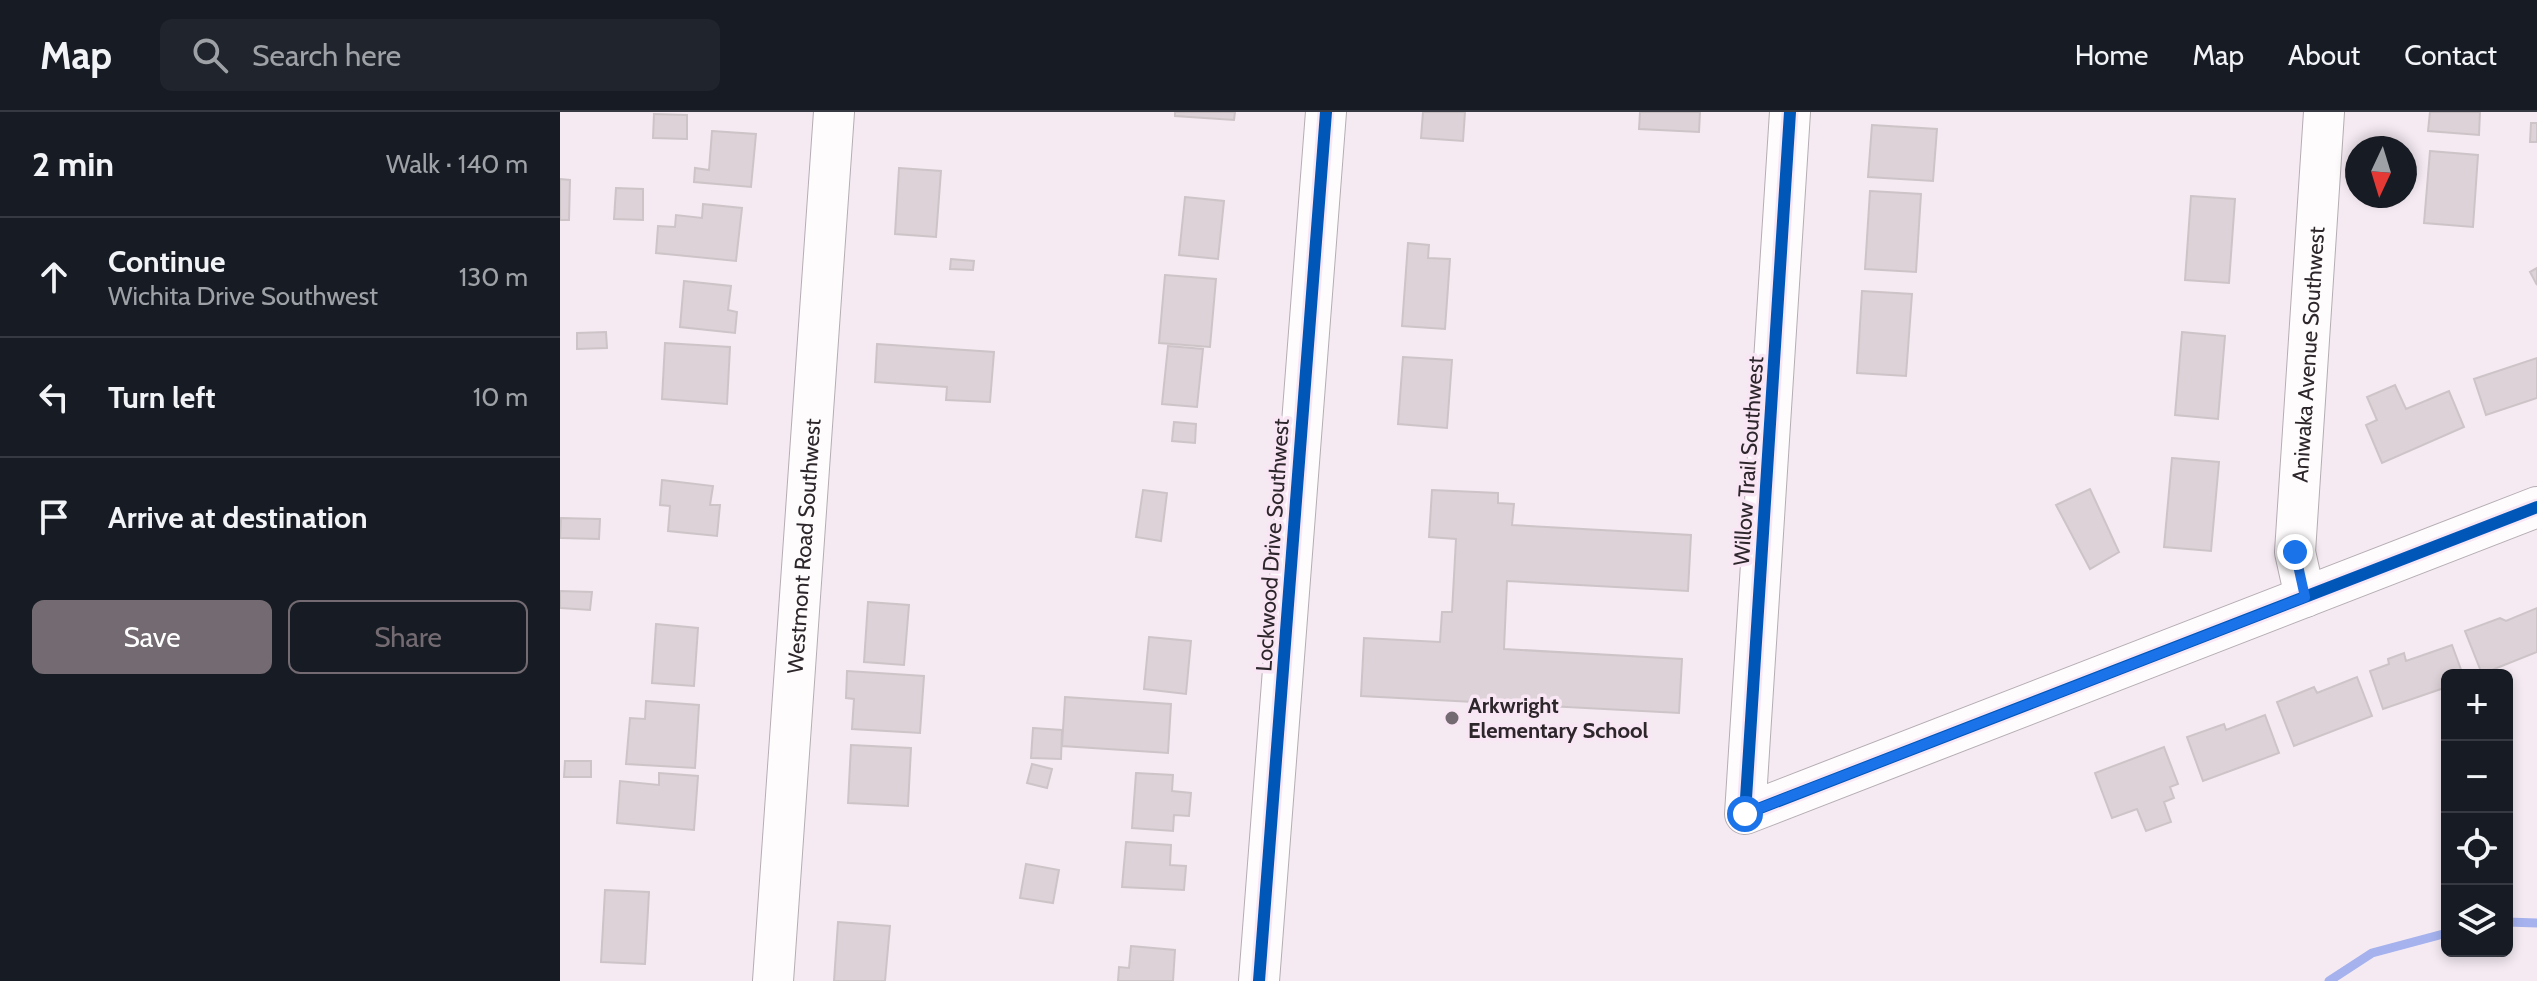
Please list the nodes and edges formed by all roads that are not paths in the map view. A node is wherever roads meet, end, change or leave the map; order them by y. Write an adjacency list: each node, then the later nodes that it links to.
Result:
1 (834, 112): 7 (street, Westmont Road Southwest)
2 (1326, 112): 8 (street, Lockwood Drive Southwest)
3 (1790, 112): 6 (street, Willow Trail Southwest)
4 (2324, 112): 6 (street, Aniwaka Avenue Southwest)
5 (2537, 507): 6 (street)
6 (2305, 597)
7 (773, 981)
8 (1259, 981)

